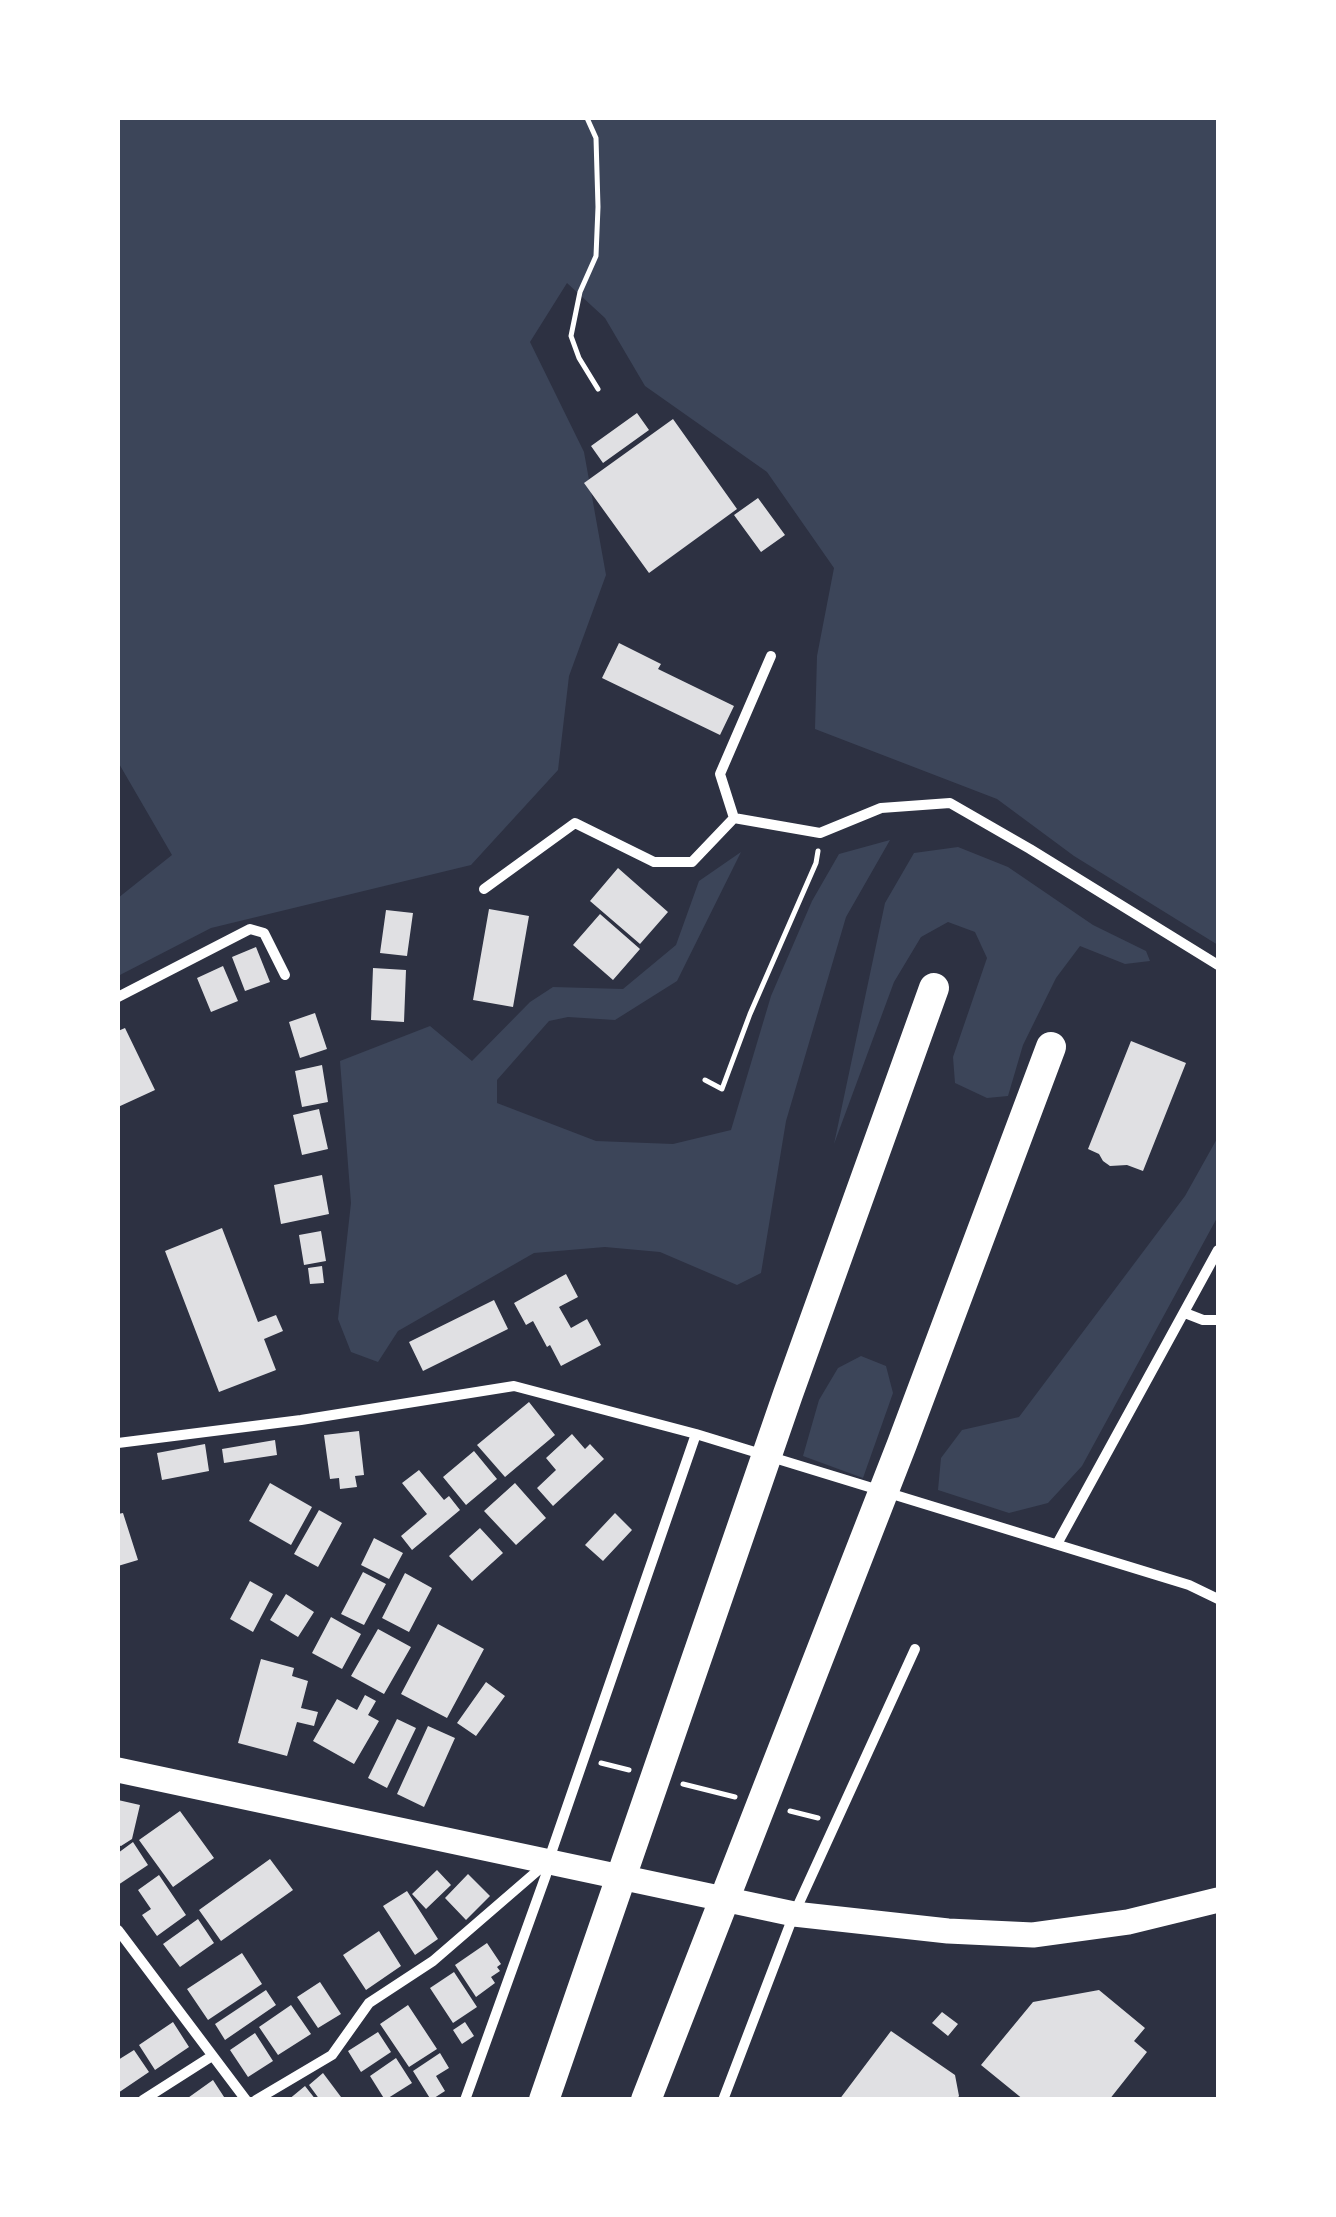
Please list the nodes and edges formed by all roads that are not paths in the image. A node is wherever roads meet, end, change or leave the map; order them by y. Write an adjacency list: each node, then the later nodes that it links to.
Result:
1 (771, 656): 2 (street)
2 (734, 818): 3 (street); 4 (street)
3 (484, 889)
4 (1218, 965)
5 (285, 975): 7 (street)
6 (934, 988): 27 (highway)
7 (118, 997)
8 (1051, 1047): 28 (highway)
9 (1218, 1250): 10 (street)
10 (1186, 1313): 11 (street); 14 (street)
11 (1218, 1320)
12 (696, 1434): 13 (street); 14 (street); 18 (street)
13 (118, 1443)
14 (1057, 1544): 15 (street)
15 (1218, 1599)
16 (914, 1649): 20 (street)
17 (118, 1770): 18 (main road)
18 (548, 1862): 20 (main road); 25 (street); 26 (street)
19 (1218, 1900): 20 (main road)
20 (794, 1914): 29 (street)
21 (118, 1930): 22 (street)
22 (212, 2056): 23 (street); 24 (street)
23 (143, 2100)
24 (246, 2100)
25 (256, 2100)
26 (465, 2100)
27 (544, 2100)
28 (646, 2100)
29 (723, 2100)

